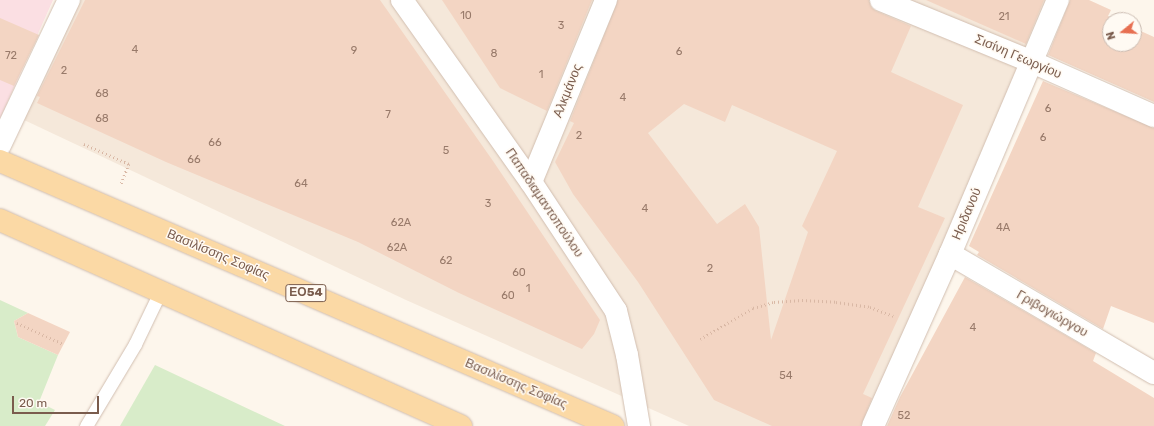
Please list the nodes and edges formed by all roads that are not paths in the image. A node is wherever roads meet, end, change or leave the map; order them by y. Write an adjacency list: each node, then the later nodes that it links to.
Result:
1 (69, 0): 8 (street)
2 (402, 0): 10 (street, Παπαδιαμαντοπούλου)
3 (606, 0): 10 (street, Αλκμάνος)
4 (881, 0): 6 (street, Σισίνη Γεωργίου)
5 (1058, 0): 6 (street, Ηριδανού)
6 (1032, 62): 7 (street, Σισίνη Γεωργίου); 12 (street, Ηριδανού)
7 (1154, 116)
8 (0, 145)
9 (0, 161): 17 (main road, Βασιλίσσης Σοφίας / ΕΟ54)
10 (531, 182): 18 (street, Παπαδιαμαντοπούλου)
11 (0, 220): 13 (main road)
12 (950, 254): 14 (street, Γριβογιώργου); 19 (street, Ηριδανού)
13 (160, 292): 15 (lane); 16 (main road)
14 (1154, 373)
15 (86, 426)
16 (461, 426)
17 (613, 426)
18 (639, 426)
19 (873, 426)

